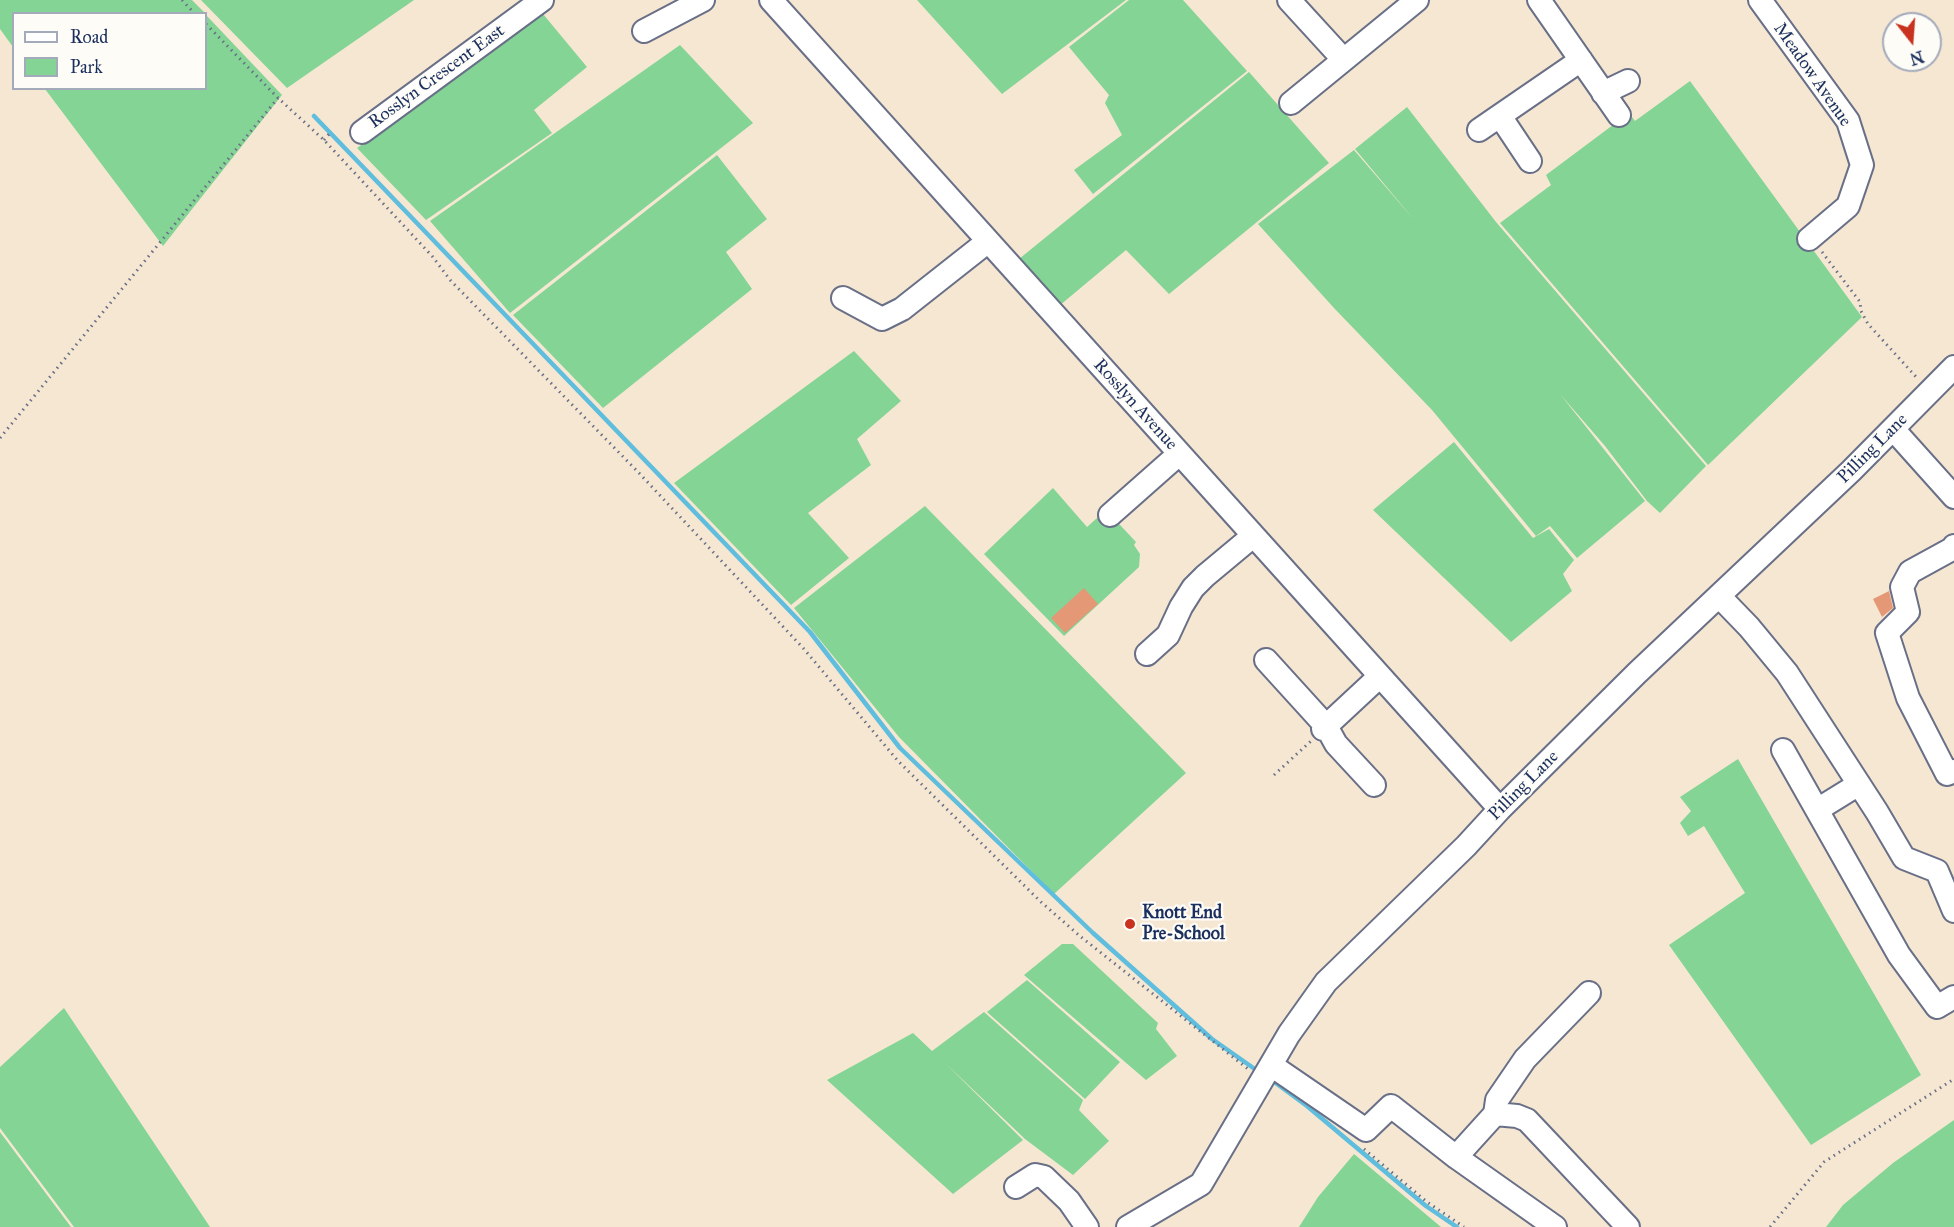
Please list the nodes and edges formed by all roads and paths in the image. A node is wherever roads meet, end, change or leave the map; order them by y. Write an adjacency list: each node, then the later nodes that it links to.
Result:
1 (182, 0): 9 (path)
2 (542, 0): 21 (street, Rosslyn Crescent East)
3 (703, 0): 11 (street)
4 (771, 0): 26 (street, Rosslyn Avenue)
5 (1288, 0): 12 (street)
6 (1539, 0): 13 (street)
7 (1760, 0): 25 (street, Meadow Avenue)
8 (1409, 2): 12 (street)
9 (193, 12)
10 (207, 25): 16 (path)
11 (644, 31)
12 (1343, 59): 17 (street)
13 (1581, 60): 15 (street); 19 (street)
14 (1628, 81): 15 (street)
15 (1603, 93): 18 (street)
16 (278, 98): 23 (path); 31 (path)
17 (1291, 103)
18 (1619, 115)
19 (1500, 116): 20 (street); 24 (street)
20 (1479, 130)
21 (362, 132)
22 (330, 133): 23 (path)
23 (324, 140): 52 (path)
24 (1530, 161)
25 (1810, 238): 29 (path)
26 (987, 242): 27 (street); 32 (street, Rosslyn Avenue)
27 (843, 298)
28 (1954, 368): 29 (street, Pilling Lane)
29 (1930, 392): 30 (street, Pilling Lane)
30 (1893, 429): 33 (street); 37 (street, Pilling Lane)
31 (0, 438)
32 (1179, 454): 34 (street); 35 (street, Rosslyn Avenue)
33 (1954, 497)
34 (1110, 515)
35 (1253, 536): 38 (street); 40 (street, Rosslyn Avenue)
36 (1954, 546): 43 (street)
37 (1719, 597): 46 (street); 47 (street, Pilling Lane)
38 (1147, 654)
39 (1266, 660): 41 (street)
40 (1380, 676): 41 (street); 47 (street, Rosslyn Avenue)
41 (1325, 728): 44 (path); 45 (street)
42 (1783, 750): 48 (street)
43 (1954, 771)
44 (1274, 775)
45 (1374, 784)
46 (1859, 784): 48 (street); 49 (street)
47 (1500, 809): 53 (street, Pilling Lane)
48 (1817, 810): 51 (street)
49 (1954, 911)
50 (1589, 993): 55 (street)
51 (1954, 997)
52 (1241, 1063)
53 (1266, 1072): 56 (street); 60 (street, Pilling Lane)
54 (1954, 1079): 64 (path)
55 (1495, 1114): 56 (street); 63 (street)
56 (1456, 1157): 62 (street)
57 (1016, 1187): 59 (street)
58 (1427, 1202): 61 (path)
59 (1087, 1227)
60 (1128, 1227)
61 (1464, 1227)
62 (1555, 1227)
63 (1628, 1227)
64 (1770, 1227)

